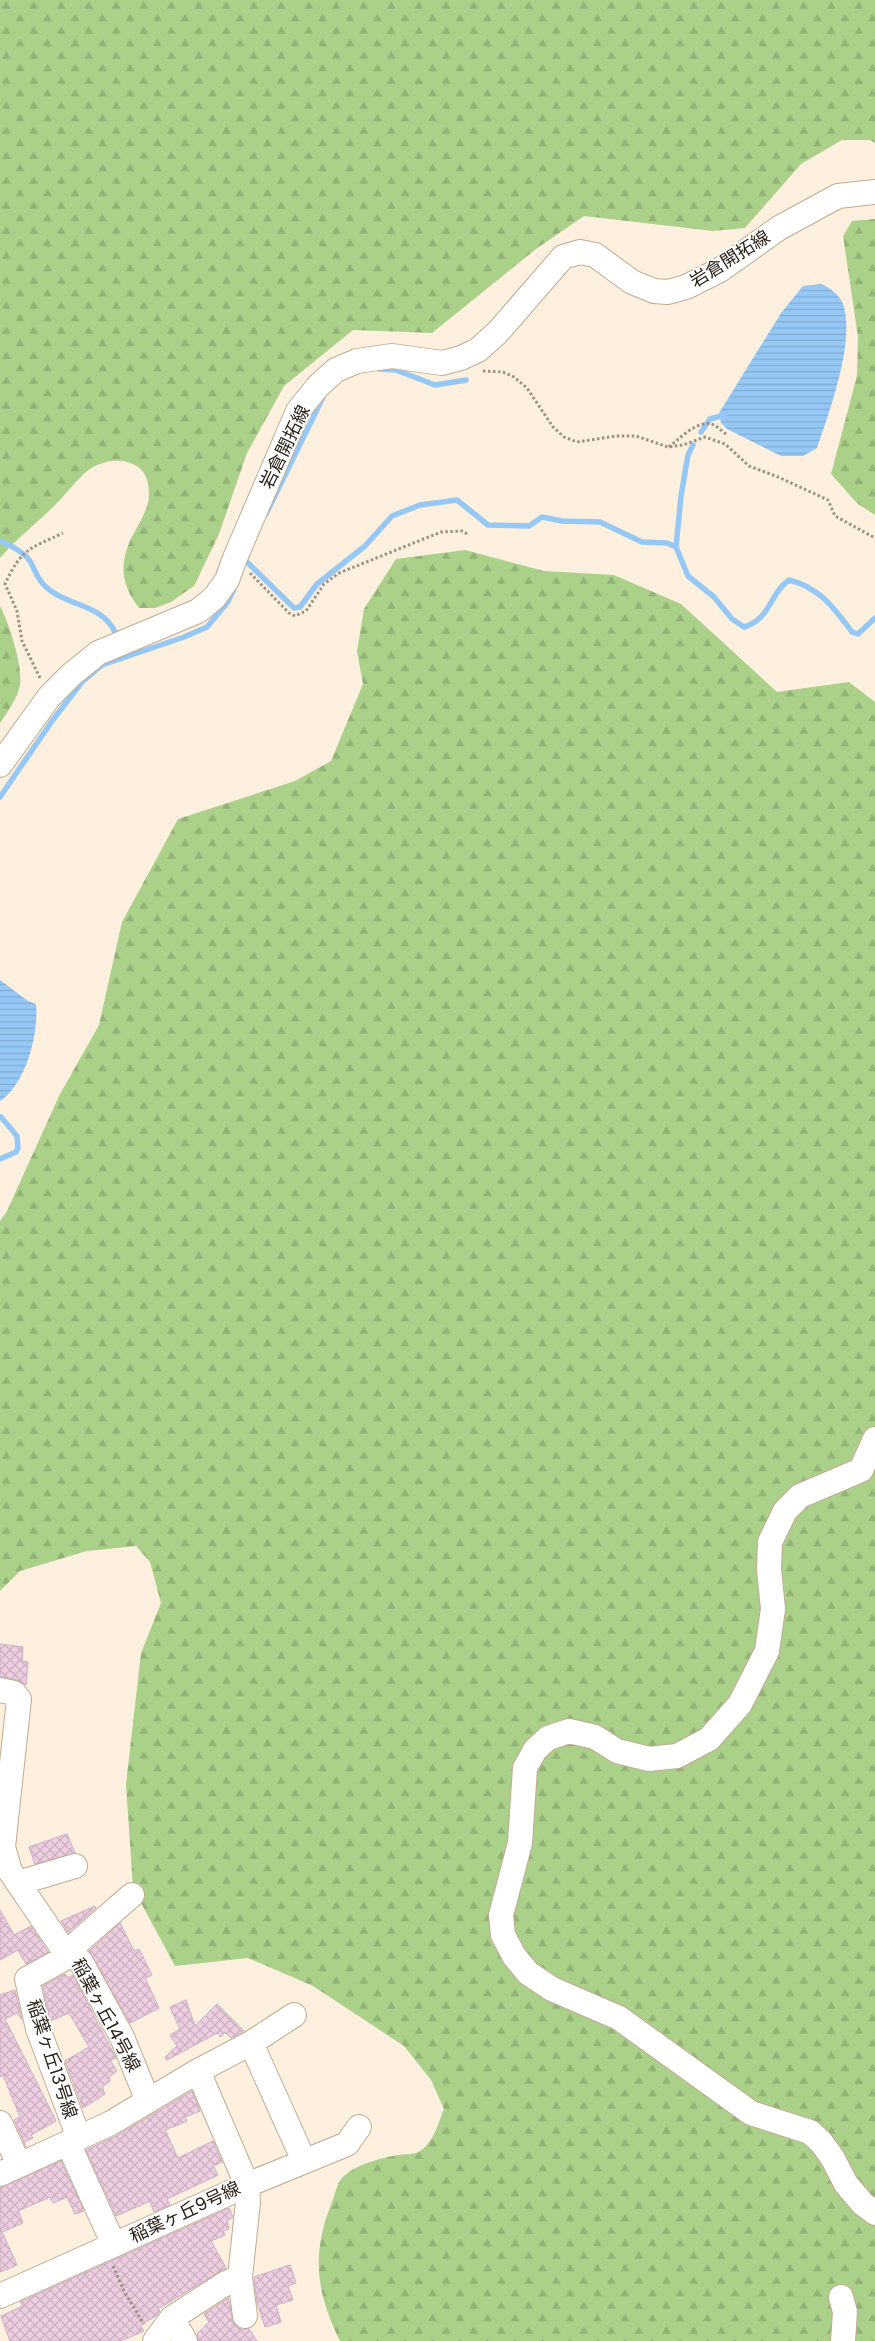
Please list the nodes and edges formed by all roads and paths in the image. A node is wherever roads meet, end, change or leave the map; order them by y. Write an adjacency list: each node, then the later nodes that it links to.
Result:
1 (875, 192): 2 (street, 岩倉開拓線)
2 (461, 358): 4 (path); 8 (street, 岩倉開拓線)
3 (726, 436): 4 (path)
4 (668, 447): 7 (path)
5 (63, 533): 9 (path)
6 (469, 535): 8 (path)
7 (875, 538)
8 (235, 558): 9 (street, 岩倉開拓線)
9 (53, 693): 10 (street, 岩倉開拓線)
10 (0, 765)
11 (875, 1439): 29 (street)
12 (0, 1690): 13 (street)
13 (2, 1848): 15 (street)
14 (75, 1866): 15 (street)
15 (18, 1883): 17 (street)
16 (132, 1895): 17 (street)
17 (71, 1951): 18 (street, 稲葉ヶ丘14号線); 22 (street, 稲葉ヶ丘14号線)
18 (27, 1979): 25 (street, 稲葉ヶ丘13号線)
19 (294, 2014): 20 (street)
20 (252, 2043): 21 (street); 26 (street)
21 (198, 2071): 22 (street); 28 (street, 稲葉ヶ丘9号線)
22 (148, 2101): 25 (street)
23 (0, 2123): 27 (street)
24 (359, 2126): 26 (street)
25 (73, 2140): 27 (street); 30 (street, 稲葉ヶ丘13号線)
26 (304, 2161): 28 (street)
27 (10, 2169)
28 (247, 2186): 30 (street, 稲葉ヶ丘9号線); 31 (street)
29 (875, 2213)
30 (113, 2254): 32 (street, 稲葉ヶ丘9号線); 36 (path)
31 (240, 2277): 34 (street); 35 (street)
32 (0, 2296)
33 (841, 2297): 38 (street)
34 (245, 2316)
35 (172, 2318): 36 (street); 37 (street)
36 (150, 2333)
37 (185, 2341)
38 (843, 2341)

